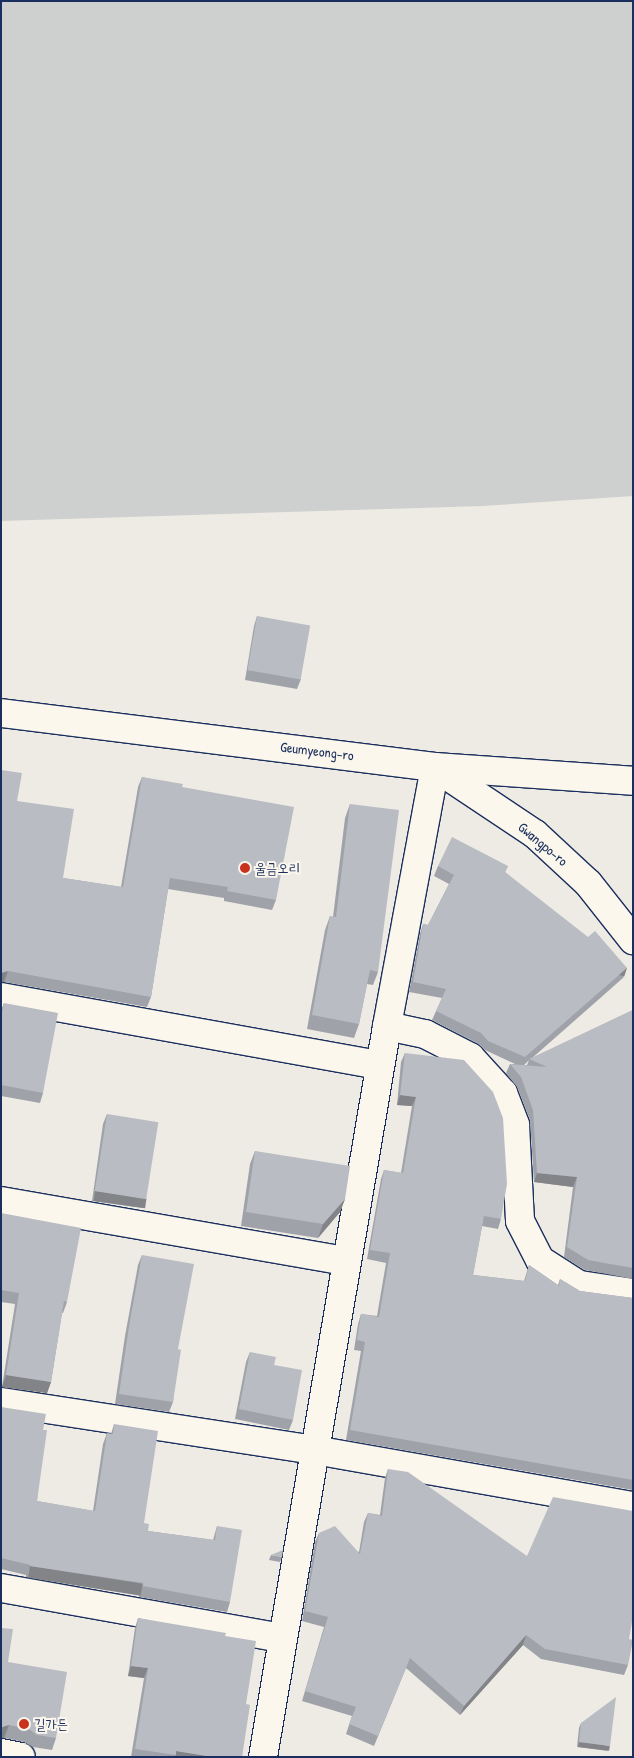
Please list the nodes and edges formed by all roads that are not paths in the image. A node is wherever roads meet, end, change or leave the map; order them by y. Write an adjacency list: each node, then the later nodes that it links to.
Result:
1 (1, 713): 2 (street, Geumyeong-ro)
2 (435, 767): 3 (street, Geumyeong-ro); 4 (street, Gwangpo-ro); 6 (street)
3 (633, 781)
4 (633, 940)
5 (1, 997): 7 (street)
6 (387, 1026): 7 (street); 10 (street)
7 (380, 1065): 9 (street)
8 (1, 1201): 9 (street)
9 (346, 1261): 12 (street)
10 (633, 1293)
11 (1, 1402): 12 (street)
12 (314, 1450): 13 (street); 15 (street)
13 (633, 1506)
14 (1, 1588): 15 (street)
15 (283, 1638): 18 (street)
16 (1, 1753): 17 (street)
17 (21, 1757)
18 (263, 1757)

